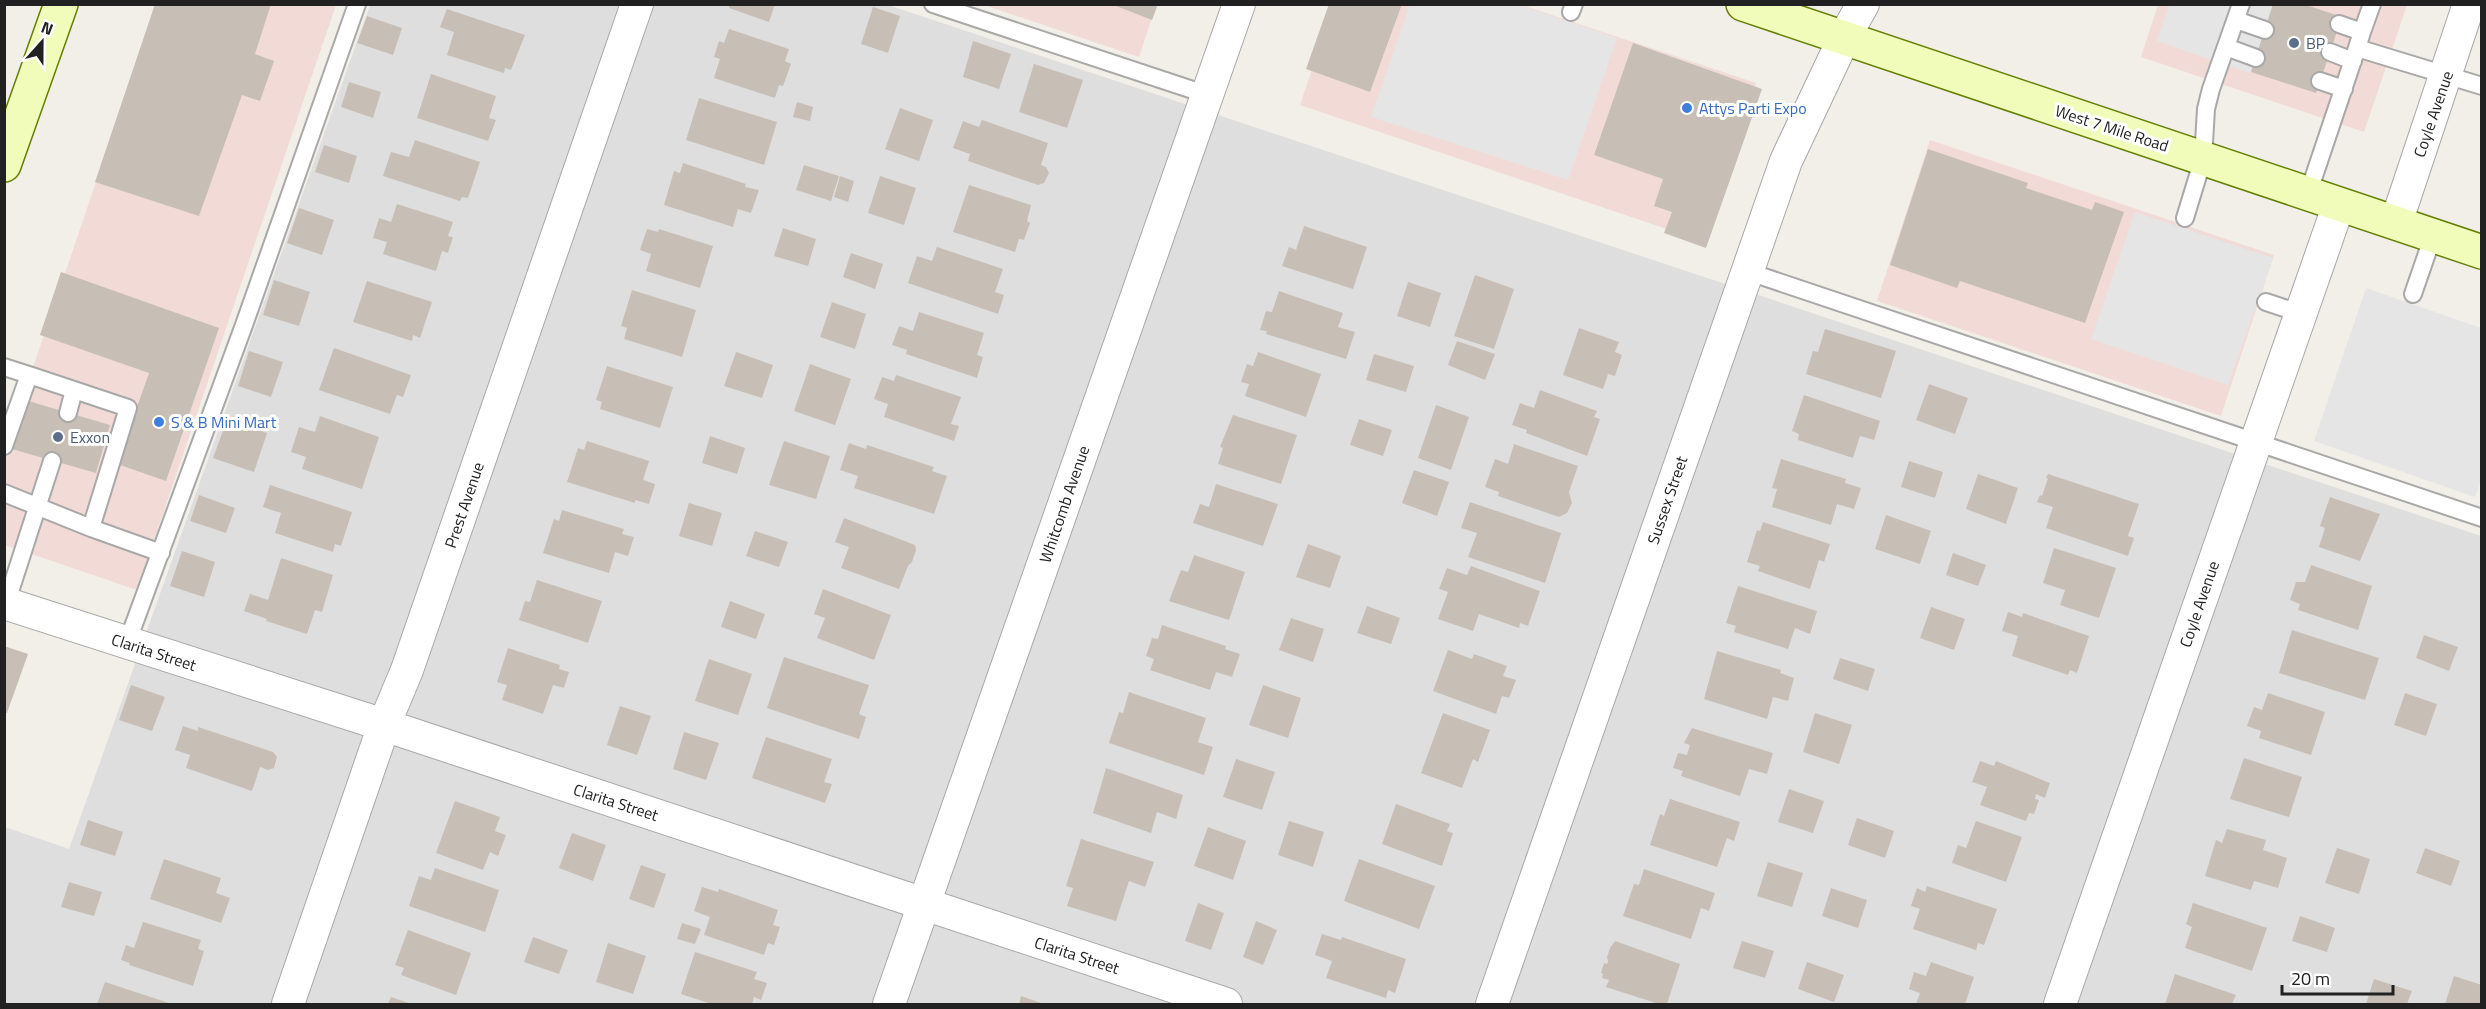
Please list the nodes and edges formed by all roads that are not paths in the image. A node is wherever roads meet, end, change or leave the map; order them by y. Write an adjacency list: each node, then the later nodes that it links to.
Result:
1 (61, 4): 25 (main road)
2 (357, 4): 47 (lane)
3 (637, 4): 50 (street, Prest Avenue)
4 (933, 4): 23 (lane)
5 (1239, 4): 23 (street, Whitcomb Avenue)
6 (1743, 4): 14 (main road, West 7 Mile Road)
7 (1863, 4): 14 (street, Sussex Street)
8 (2372, 4): 13 (lane)
9 (2469, 4): 19 (street, Coyle Avenue)
10 (2238, 12): 12 (lane); 15 (lane)
11 (2339, 24): 13 (lane)
12 (2265, 30)
13 (2362, 32): 17 (lane)
14 (1844, 38): 24 (main road, West 7 Mile Road); 32 (street, Sussex Street)
15 (2226, 47): 18 (lane); 24 (lane)
16 (2330, 52): 17 (lane)
17 (2355, 54): 19 (lane); 22 (lane)
18 (2256, 58)
19 (2446, 74): 21 (lane); 29 (street, Coyle Avenue)
20 (2320, 81): 22 (lane)
21 (2481, 86)
22 (2344, 89): 26 (lane)
23 (1208, 95): 51 (street, Whitcomb Avenue)
24 (2203, 159): 26 (main road, West 7 Mile Road); 28 (lane)
25 (4, 165)
26 (2308, 194): 27 (main road, West 7 Mile Road)
27 (2339, 204): 29 (main road, West 7 Mile Road); 35 (street, Coyle Avenue)
28 (2185, 218)
29 (2396, 224): 30 (main road, West 7 Mile Road)
30 (2433, 236): 31 (main road, West 7 Mile Road); 33 (lane)
31 (2481, 252)
32 (1746, 272): 40 (lane); 55 (street, Sussex Street)
33 (2413, 294)
34 (2266, 302): 35 (lane)
35 (2302, 314): 40 (street, Coyle Avenue)
36 (4, 367): 37 (lane)
37 (29, 375): 38 (lane); 41 (lane)
38 (74, 390): 39 (lane); 46 (lane)
39 (68, 412)
40 (2256, 443): 45 (lane); 56 (street, Coyle Avenue)
41 (4, 446)
42 (52, 461): 44 (lane)
43 (4, 493): 44 (lane)
44 (38, 508): 46 (lane); 48 (lane)
45 (2481, 518)
46 (91, 528): 47 (lane)
47 (161, 553): 49 (lane)
48 (5, 604): 49 (street, Clarita Street)
49 (127, 643): 50 (street, Clarita Street)
50 (384, 725): 51 (street, Clarita Street); 52 (street, Prest Avenue)
51 (925, 904): 53 (street, Whitcomb Avenue); 54 (street, Clarita Street)
52 (288, 1005)
53 (889, 1005)
54 (1226, 1005)
55 (1492, 1005)
56 (2060, 1005)

